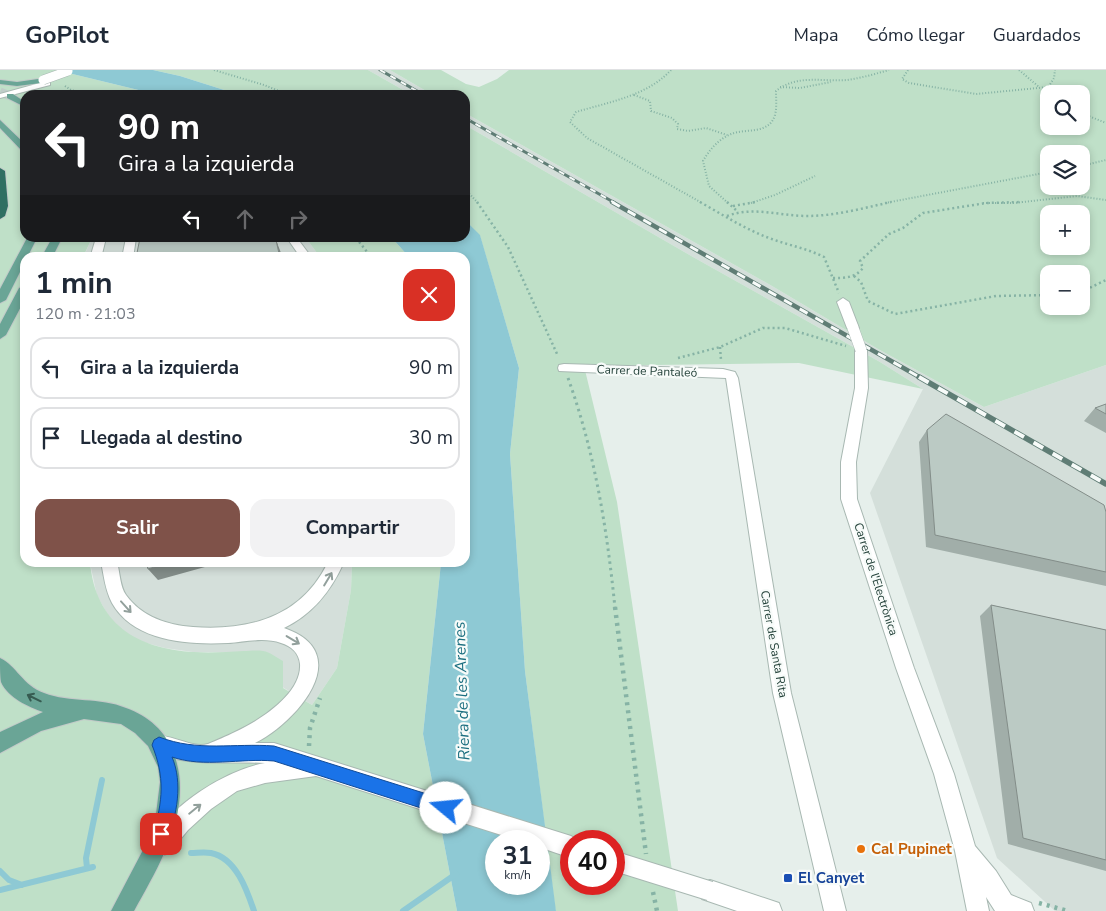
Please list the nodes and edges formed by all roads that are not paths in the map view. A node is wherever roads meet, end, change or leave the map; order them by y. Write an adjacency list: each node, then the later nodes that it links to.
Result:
1 (70, 71): 2 (street, bridge)
2 (43, 81): 3 (main road); 4 (main road); 5 (street)
3 (0, 82)
4 (38, 90)
5 (0, 94)
6 (10, 96): 7 (main road)
7 (20, 102)
8 (0, 123): 9 (main road)
9 (20, 144)
10 (0, 171): 11 (highway)
11 (0, 216)
12 (20, 261): 14 (main road)
13 (20, 297): 16 (main road)
14 (0, 300)
15 (843, 302): 29 (street, Carrer de l'Electrònica, bridge)
16 (0, 335)
17 (561, 363): 18 (street, Carrer de Pantaleó)
18 (730, 374): 37 (street, Carrer de Santa Rita)
19 (110, 567): 21 (street, one-way to 21)
20 (334, 567): 21 (street, one-way to 20)
21 (246, 634): 26 (street, one-way to 26)
22 (0, 667): 23 (main road, one-way to 22)
23 (98, 711): 24 (main road); 25 (main road)
24 (0, 743)
25 (159, 745): 26 (street); 30 (main road)
26 (200, 755): 27 (street)
27 (317, 768): 28 (street); 30 (street, one-way to 27)
28 (560, 844)
29 (966, 851): 33 (street, Carrer de l'Electrònica); 38 (street, Carrer de l'Electrònica)
30 (151, 858): 32 (main road)
31 (625, 865): 36 (street, bridge)
32 (133, 889): 34 (main road); 35 (main road)
33 (1006, 909)
34 (114, 911)
35 (122, 911)
36 (771, 911)
37 (835, 911)
38 (978, 911)

